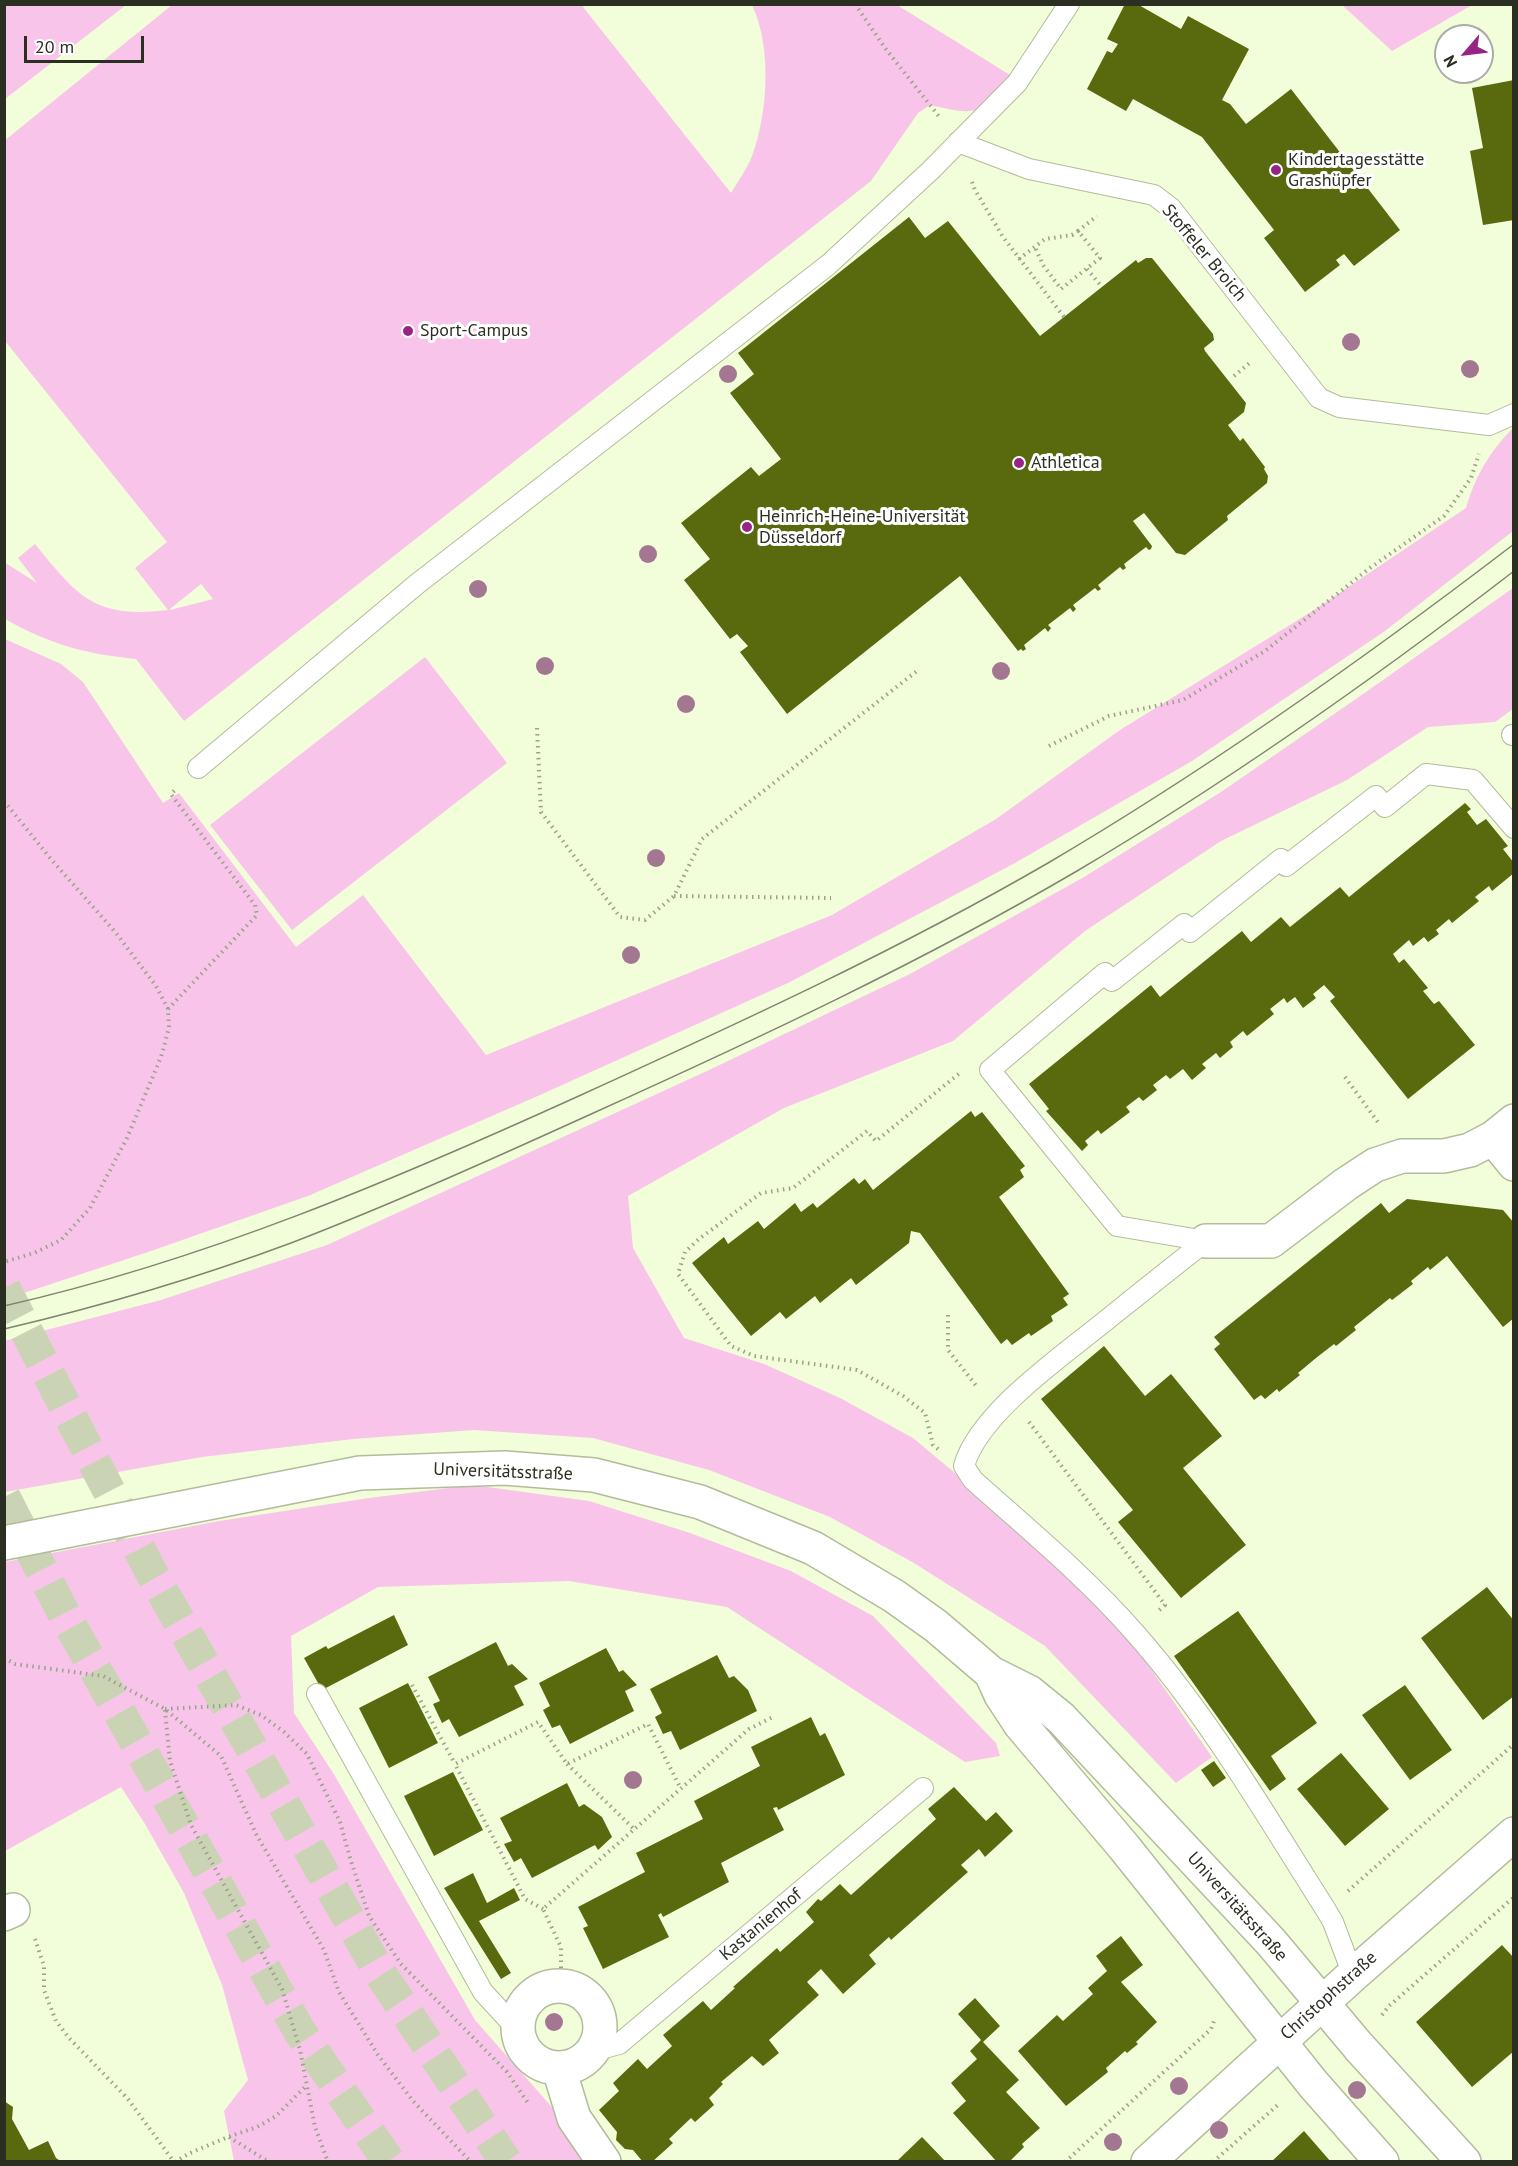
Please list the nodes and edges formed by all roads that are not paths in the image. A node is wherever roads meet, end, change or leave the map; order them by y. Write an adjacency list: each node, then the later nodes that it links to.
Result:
1 (1070, 4): 2 (lane)
2 (958, 142): 3 (lane, Stoffeler Broich); 4 (lane)
3 (1514, 414)
4 (198, 768)
5 (1514, 828): 8 (lane)
6 (1503, 1130): 7 (street); 8 (street)
7 (1514, 1164)
8 (1206, 1241): 14 (lane)
9 (4, 1543): 10 (street, Universitätsstraße)
10 (991, 1673): 15 (street, Universitätsstraße); 17 (street, Universitätsstraße)
11 (317, 1694): 16 (lane)
12 (923, 1788): 18 (lane, Kastanienhof)
13 (1514, 1834): 14 (street, Christophstraße)
14 (1353, 1975): 15 (street, Christophstraße)
15 (1322, 2003): 17 (street, Christophstraße); 23 (street, Universitätsstraße)
16 (517, 2029): 18 (street); 19 (street)
17 (1279, 2041): 21 (street, Christophstraße); 22 (street, Universitätsstraße)
18 (593, 2051): 19 (street, Kastanienhof)
19 (559, 2069): 20 (street)
20 (604, 2162)
21 (1148, 2162)
22 (1382, 2162)
23 (1464, 2162)

